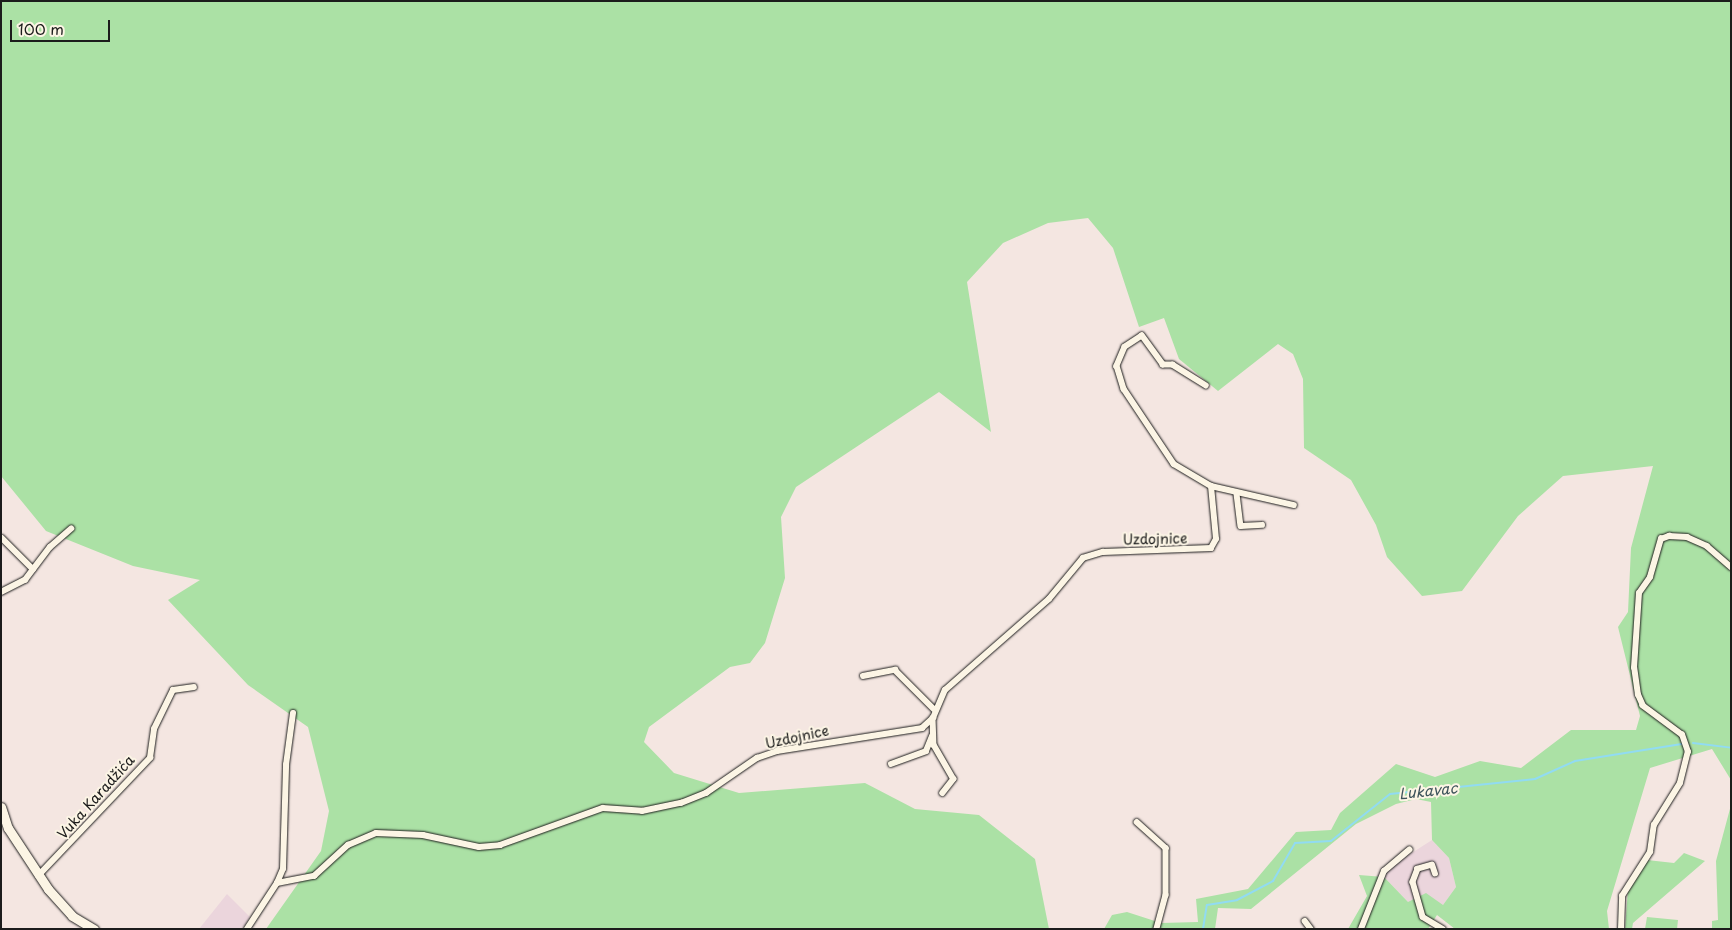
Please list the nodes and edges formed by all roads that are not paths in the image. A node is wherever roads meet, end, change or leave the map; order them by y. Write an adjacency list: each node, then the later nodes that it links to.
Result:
1 (1206, 386): 2 (street)
2 (1210, 486): 3 (street); 13 (street, Uzdojnice)
3 (1237, 494): 4 (street); 5 (street)
4 (1294, 505)
5 (1262, 525)
6 (71, 529): 9 (street)
7 (2, 538): 9 (street)
8 (1731, 567): 32 (street)
9 (33, 569): 10 (street)
10 (1, 592)
11 (863, 676): 13 (street)
12 (194, 687): 23 (street, Vuka Karadžića)
13 (934, 709): 15 (street, Uzdojnice)
14 (293, 713): 24 (street)
15 (933, 718): 16 (street); 24 (street, Uzdojnice)
16 (932, 734): 17 (street); 18 (street)
17 (891, 764)
18 (944, 793)
19 (1, 807): 23 (street)
20 (1137, 822): 26 (street)
21 (1409, 850): 30 (street)
22 (1435, 874): 31 (street)
23 (38, 876): 27 (street)
24 (277, 883): 28 (street)
25 (1305, 921): 29 (street)
26 (1158, 927)
27 (94, 929)
28 (247, 929)
29 (1311, 929)
30 (1361, 929)
31 (1443, 929)
32 (1621, 929)

